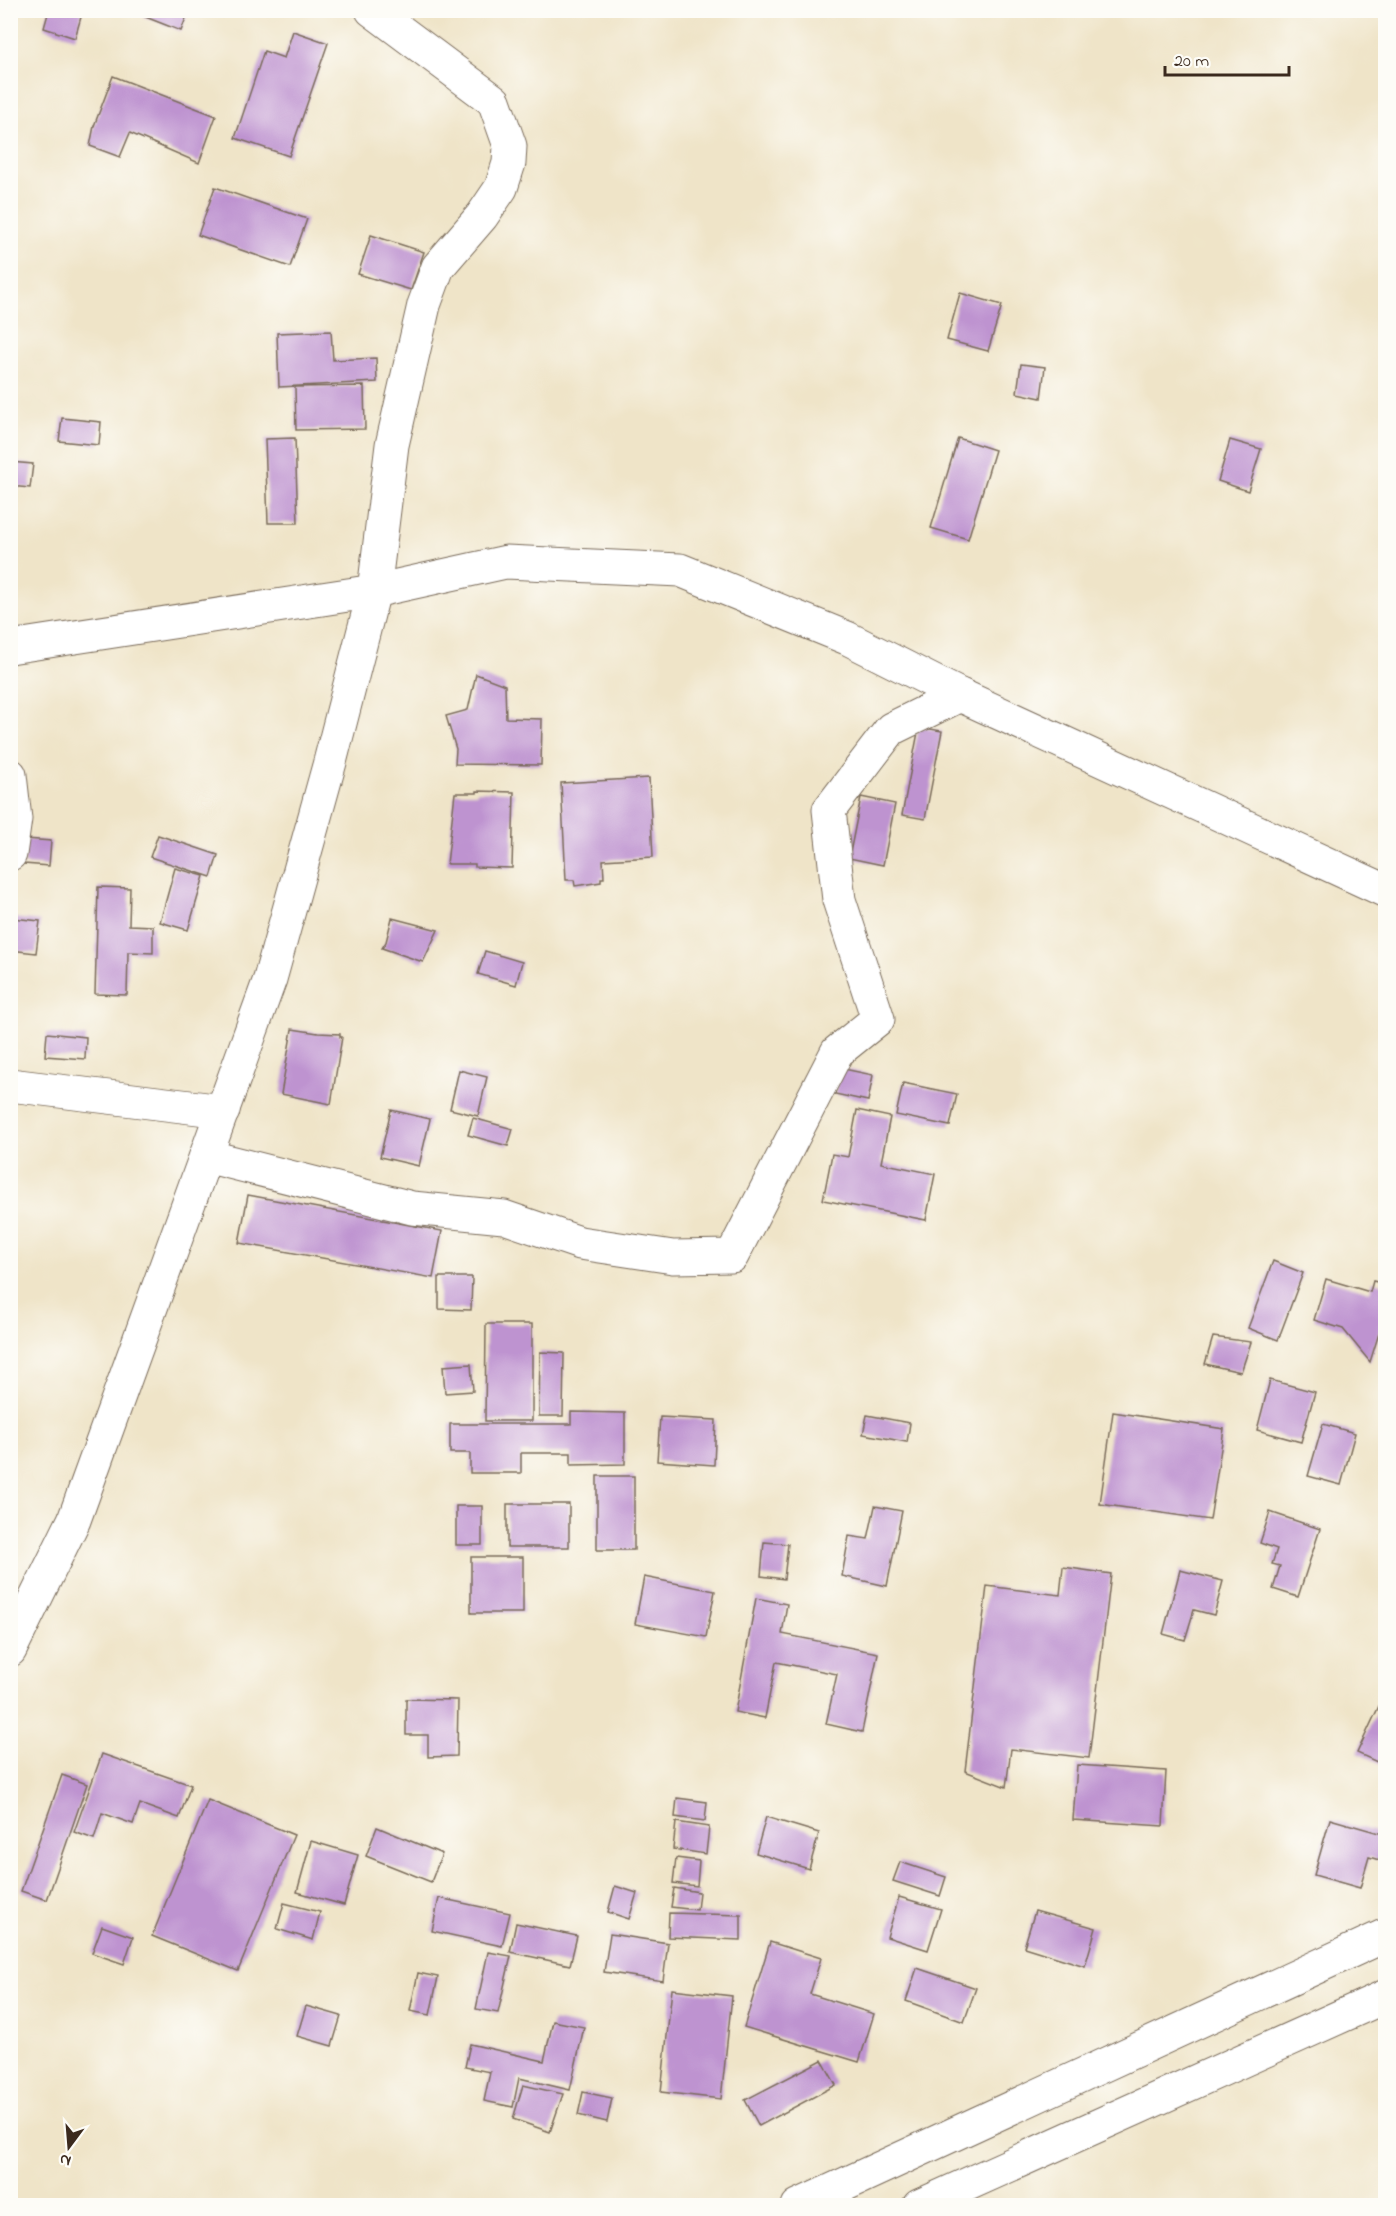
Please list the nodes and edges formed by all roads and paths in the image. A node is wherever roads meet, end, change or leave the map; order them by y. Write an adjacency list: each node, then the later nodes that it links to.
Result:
1 (372, 10): 2 (street)
2 (374, 591): 3 (street); 4 (street); 9 (street)
3 (10, 646)
4 (960, 695): 7 (street); 10 (street)
5 (10, 775): 6 (street)
6 (10, 854)
7 (1386, 891)
8 (10, 1085): 9 (street)
9 (223, 1111): 10 (street)
10 (206, 1156): 11 (street)
11 (10, 1650)
12 (1386, 1935): 14 (street)
13 (1386, 1996): 15 (street)
14 (798, 2205)
15 (919, 2205)

